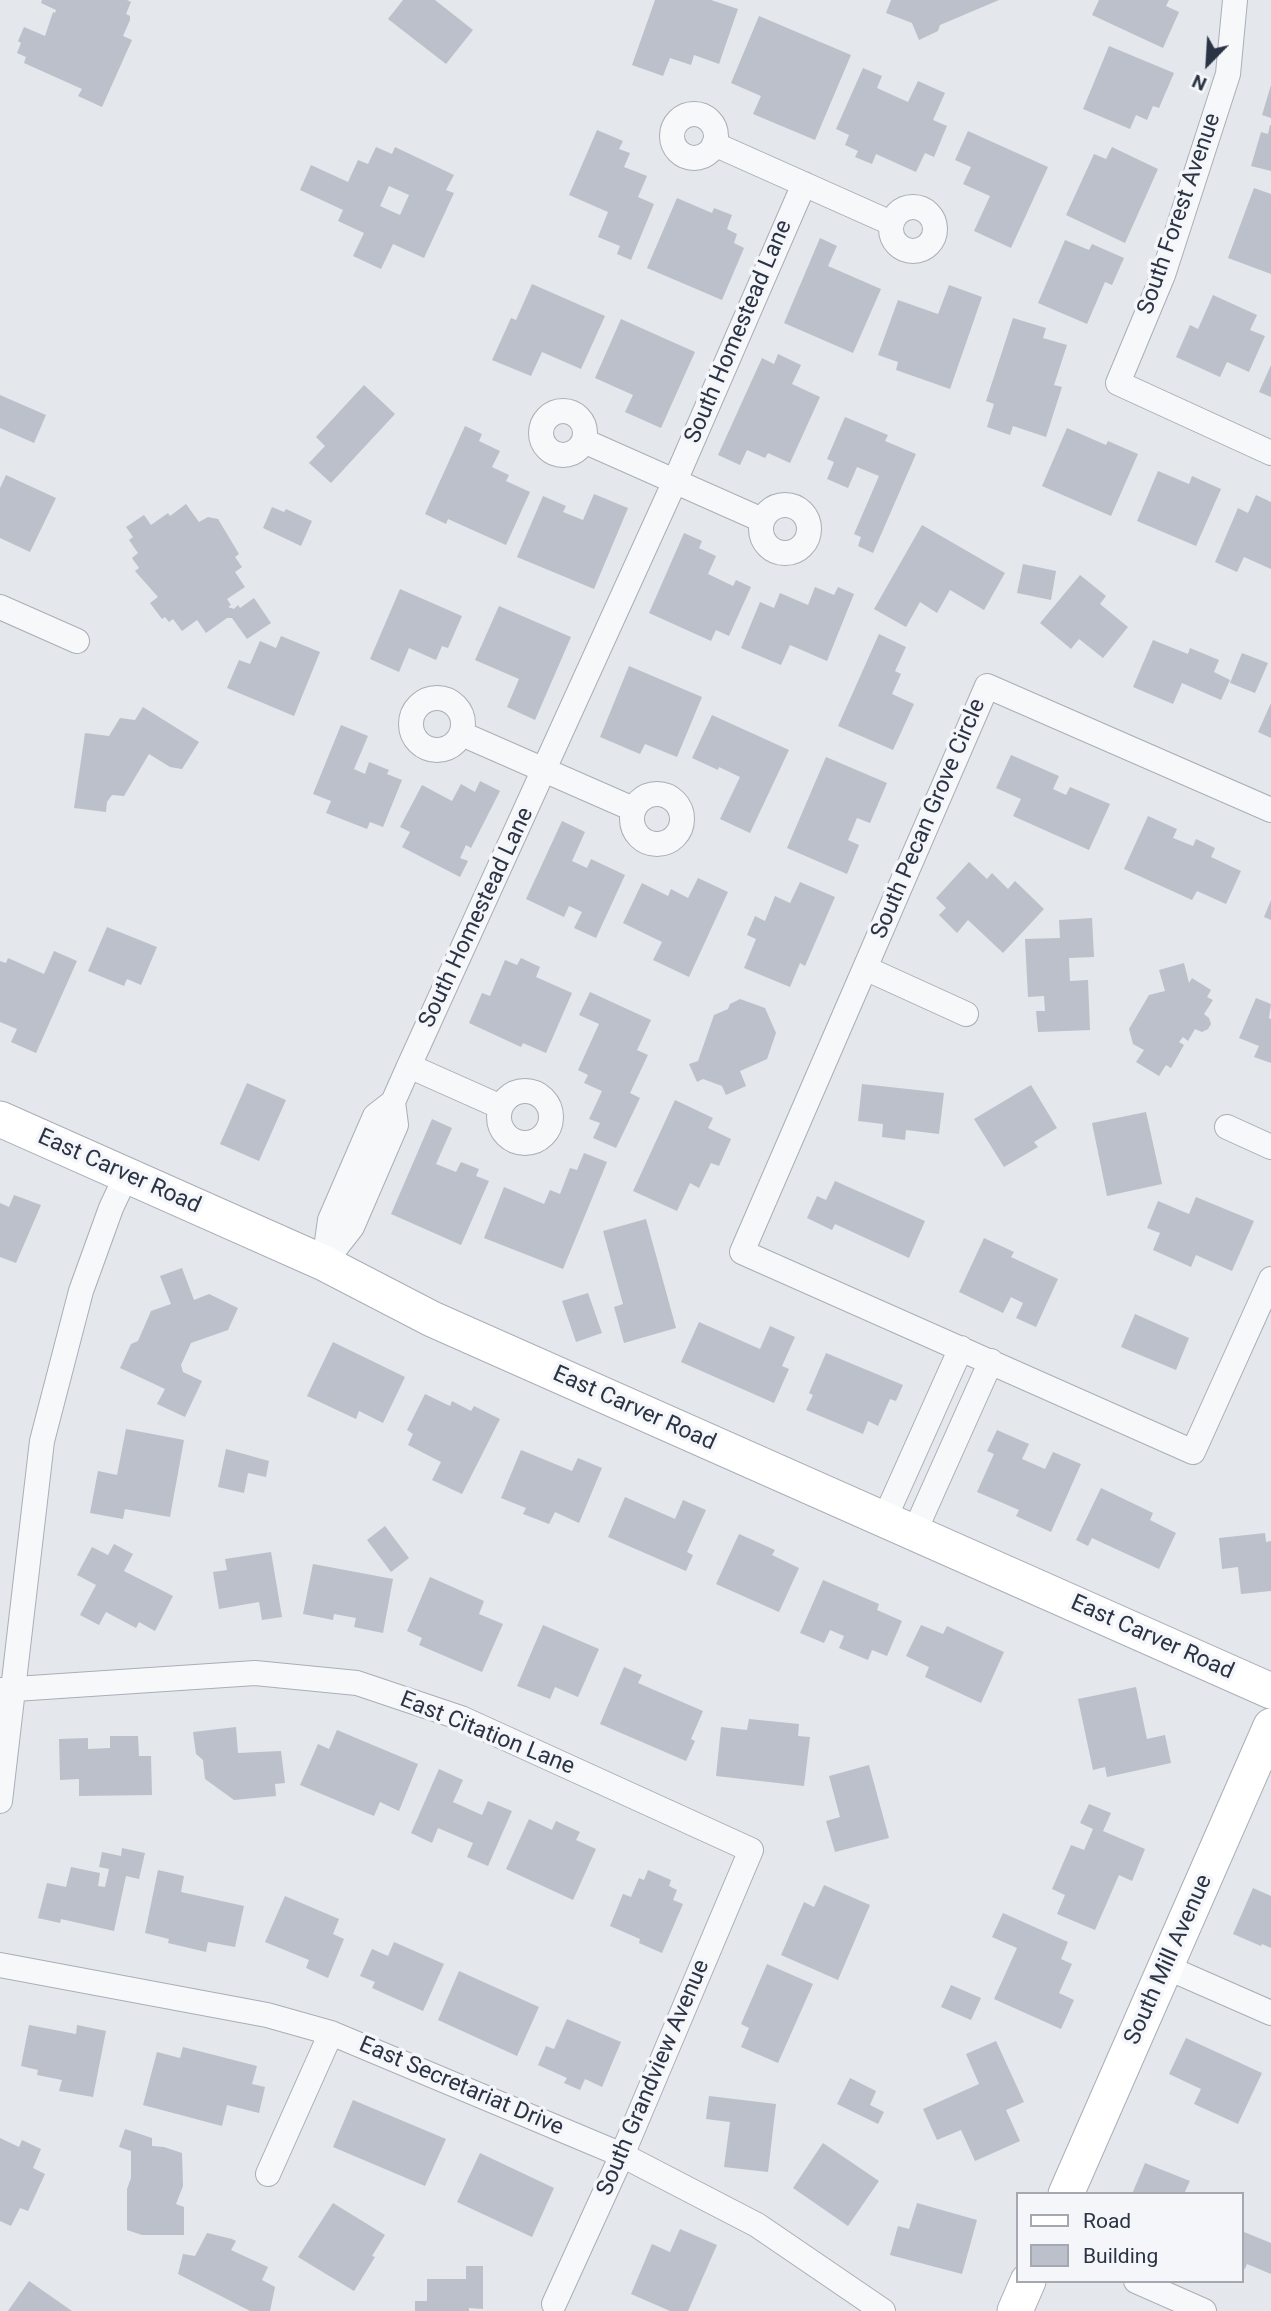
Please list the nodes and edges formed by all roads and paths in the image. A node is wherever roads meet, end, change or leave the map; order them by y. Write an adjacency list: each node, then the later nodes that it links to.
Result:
1 (1236, 0): 6 (street, South Forest Avenue)
2 (714, 144): 3 (street)
3 (804, 184): 4 (street); 7 (street, South Homestead Lane)
4 (891, 223)
5 (584, 441): 7 (street)
6 (1271, 453)
7 (675, 481): 8 (street); 12 (street, South Homestead Lane)
8 (762, 520)
9 (0, 607): 10 (street)
10 (76, 641)
11 (461, 734): 12 (street)
12 (544, 770): 13 (street); 17 (street, South Homestead Lane)
13 (633, 809)
14 (1271, 810): 15 (street, South Pecan Grove Circle)
15 (865, 968): 16 (street, South Pecan Grove Circle); 25 (street, South Pecan Grove Circle)
16 (966, 1014)
17 (409, 1066): 18 (street); 23 (street, South Homestead Lane)
18 (501, 1107)
19 (0, 1119): 22 (street, East Carver Road)
20 (1227, 1127): 21 (street)
21 (1271, 1147)
22 (126, 1176): 23 (street, East Carver Road); 30 (street)
23 (324, 1263): 29 (street, East Carver Road)
24 (1271, 1279): 26 (street, South Pecan Grove Circle)
25 (961, 1348): 26 (street, South Pecan Grove Circle); 27 (street)
26 (991, 1362): 28 (street)
27 (921, 1436): 28 (street); 29 (street)
28 (951, 1449): 29 (street)
29 (899, 1527): 31 (street, East Carver Road)
30 (7, 1689): 33 (street); 34 (street, East Citation Lane)
31 (1271, 1691)
32 (1271, 1726): 36 (street, South Mill Avenue)
33 (0, 1801)
34 (751, 1850): 39 (street, South Grandview Avenue)
35 (0, 1965): 38 (street, East Secretariat Drive)
36 (1166, 1967): 37 (street); 41 (street, South Mill Avenue)
37 (1271, 2013)
38 (331, 2033): 39 (street, East Secretariat Drive); 40 (street)
39 (622, 2155): 44 (street, South Grandview Avenue); 45 (street, East Secretariat Drive)
40 (268, 2174)
41 (1067, 2192)
42 (1027, 2283): 46 (street)
43 (1141, 2283): 47 (street)
44 (554, 2304)
45 (883, 2311)
46 (1015, 2311)
47 (1204, 2311)

